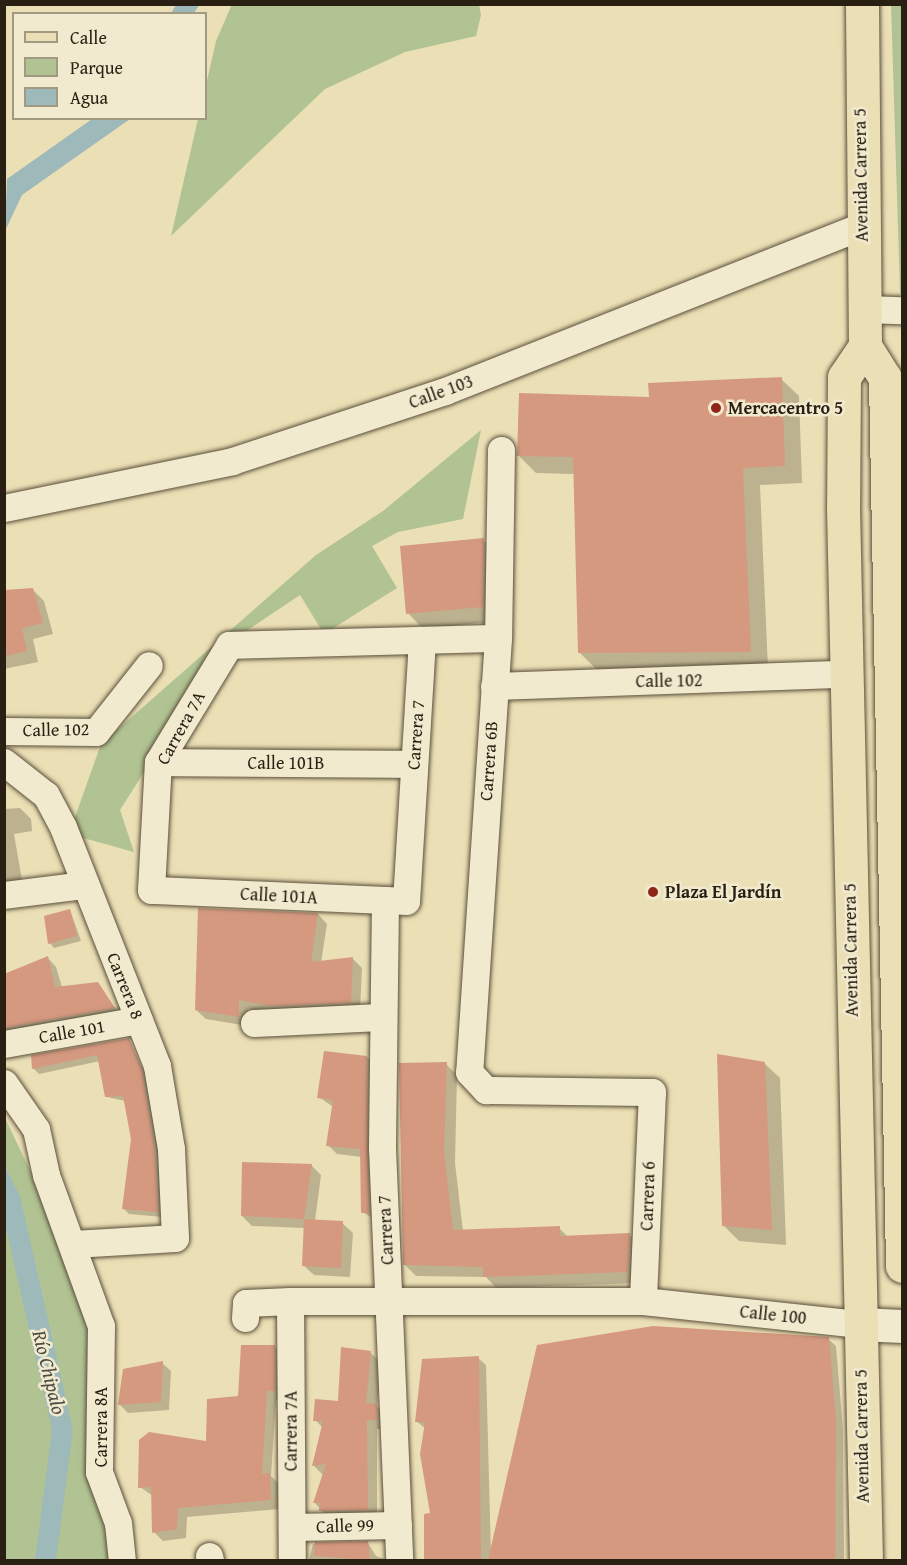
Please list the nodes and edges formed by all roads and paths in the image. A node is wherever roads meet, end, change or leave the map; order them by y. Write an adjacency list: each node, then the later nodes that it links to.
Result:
1 (862, 4): 2 (main road, Avenida Carrera 5)
2 (862, 226): 3 (main road, Avenida Carrera 5); 7 (street, Calle 103)
3 (864, 309): 4 (street); 5 (main road, Avenida Carrera 5)
4 (903, 310)
5 (865, 345): 11 (main road, Avenida Carrera 5); 17 (main road, Avenida Carrera 5)
6 (501, 450): 8 (street, Carrera 6B)
7 (4, 508)
8 (498, 638): 9 (street); 12 (street, Carrera 6B)
9 (422, 640): 15 (street, Carrera 7A); 16 (street, Carrera 7)
10 (149, 665): 13 (street, Calle 102)
11 (844, 674): 12 (street, Calle 102); 34 (main road, Avenida Carrera 5)
12 (494, 686): 27 (street, Carrera 6B)
13 (4, 730)
14 (4, 762): 18 (street, Carrera 8)
15 (158, 762): 16 (street, Calle 101B); 19 (street, Carrera 7A)
16 (414, 764): 21 (street, Carrera 7)
17 (899, 853): 29 (main road, Avenida Carrera 5)
18 (83, 885): 20 (street); 23 (street, Carrera 8)
19 (151, 890): 21 (street, Calle 101A)
20 (4, 895)
21 (396, 901): 22 (street, Carrera 7)
22 (381, 1017): 24 (street); 32 (street, Carrera 7)
23 (139, 1020): 25 (street, Calle 101); 28 (street, Carrera 8)
24 (254, 1023)
25 (4, 1044)
26 (4, 1083): 28 (street)
27 (651, 1092): 31 (street, Carrera 6)
28 (73, 1244): 38 (street, Carrera 8A)
29 (903, 1266)
30 (290, 1300): 32 (street, Calle 100); 33 (street, Calle 100); 37 (street, Carrera 7A)
31 (644, 1301): 32 (street, Calle 100); 34 (street, Calle 100)
32 (390, 1304): 36 (street, Carrera 7)
33 (245, 1318)
34 (860, 1324): 35 (street, Calle 100); 41 (main road, Avenida Carrera 5)
35 (903, 1326)
36 (398, 1525): 37 (street, Calle 99); 40 (street, Carrera 7)
37 (292, 1527): 39 (street, Carrera 7A)
38 (122, 1560)
39 (292, 1560)
40 (399, 1560)
41 (866, 1560)

